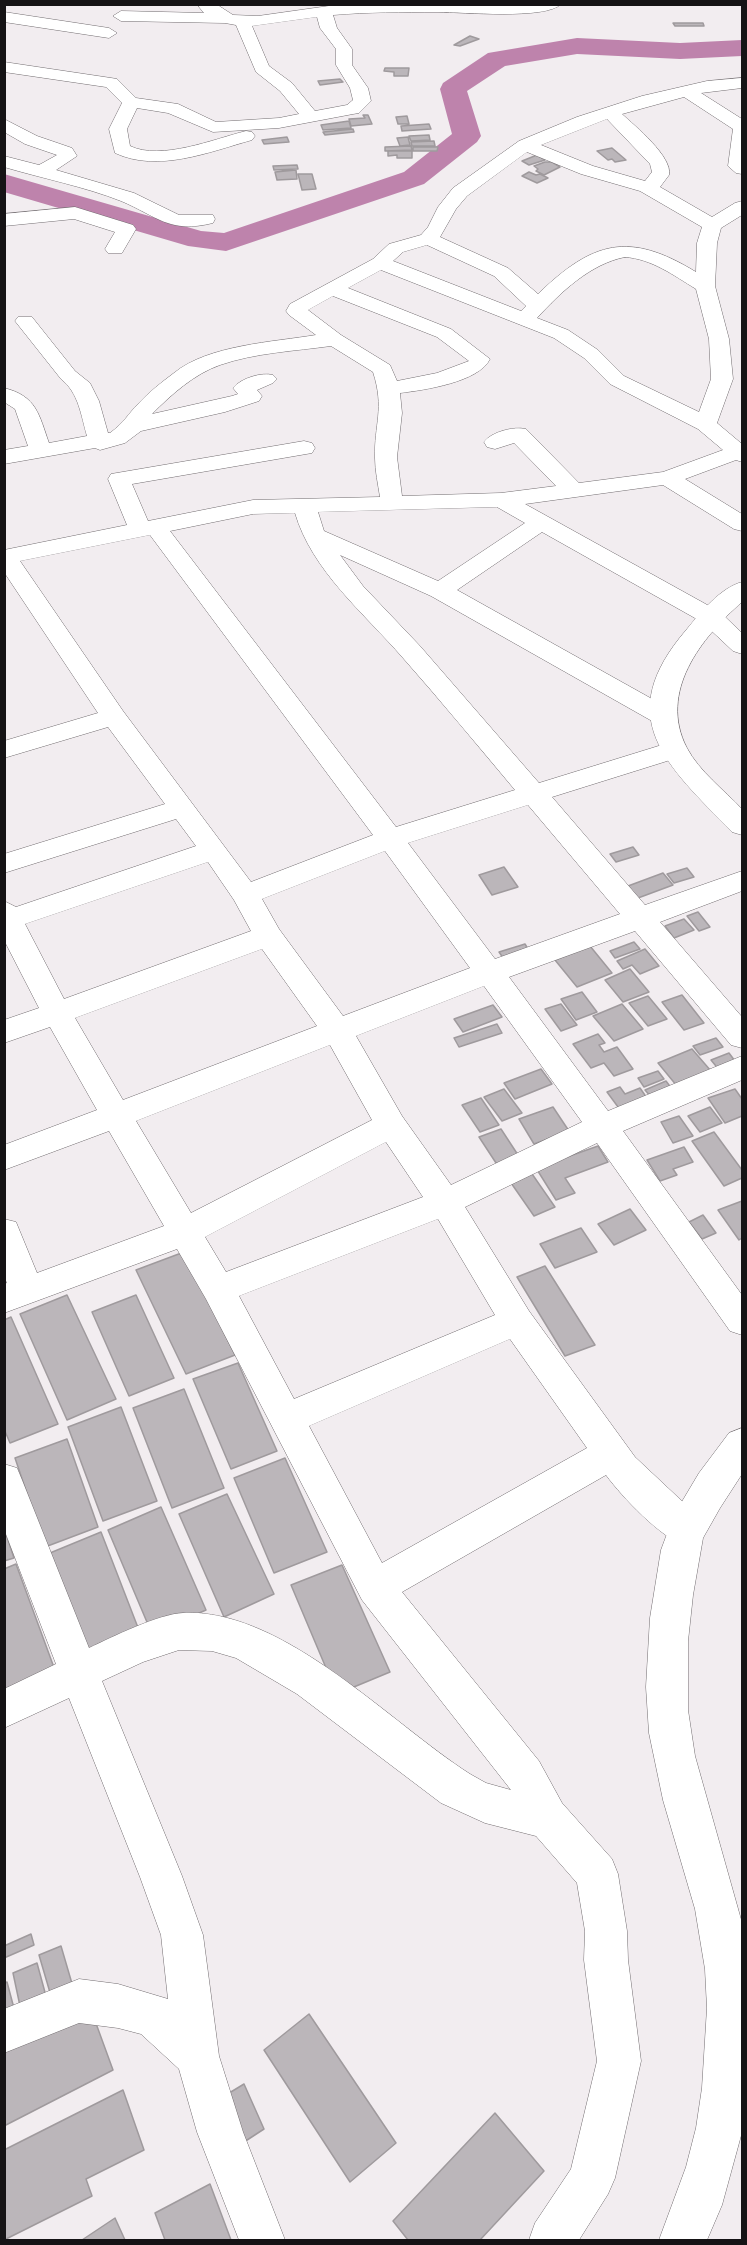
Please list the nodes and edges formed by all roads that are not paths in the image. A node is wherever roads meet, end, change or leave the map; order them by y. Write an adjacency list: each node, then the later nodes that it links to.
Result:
1 (19, 4): 6 (street)
2 (208, 4): 7 (street)
3 (553, 4): 4 (street)
4 (314, 9): 7 (street); 14 (street)
5 (121, 10): 7 (street); 8 (street)
6 (5, 16): 8 (street)
7 (234, 20): 14 (street)
8 (111, 58): 9 (street); 12 (street)
9 (4, 67)
10 (742, 83): 11 (street)
11 (686, 90): 13 (street); 17 (street)
12 (131, 102): 16 (street); 19 (street)
13 (610, 113): 18 (street); 23 (street)
14 (310, 116): 16 (street)
15 (4, 124): 22 (street)
16 (267, 124): 19 (street)
17 (742, 126): 21 (street)
18 (525, 145): 23 (street); 31 (street)
19 (144, 156): 24 (street)
20 (4, 161): 22 (street)
21 (742, 169)
22 (40, 172): 24 (street)
23 (647, 187): 29 (street)
24 (144, 197): 26 (street); 28 (street)
25 (742, 207): 29 (street)
26 (206, 219)
27 (4, 220): 28 (street)
28 (114, 224): 32 (street)
29 (711, 230): 30 (street); 34 (street)
30 (735, 233)
31 (428, 238): 33 (street); 36 (street)
32 (115, 249)
33 (380, 262): 35 (street); 36 (street)
34 (705, 286): 36 (street); 40 (street)
35 (332, 289): 38 (street); 41 (street)
36 (531, 312): 43 (street)
37 (25, 321): 46 (street)
38 (334, 339): 41 (street); 44 (street)
39 (266, 379): 44 (street)
40 (732, 380): 43 (street)
41 (389, 388): 54 (street)
42 (4, 394): 48 (street)
43 (706, 424): 49 (street)
44 (133, 426): 46 (street)
45 (495, 442): 52 (street)
46 (100, 443): 48 (street)
47 (304, 448): 58 (street)
48 (41, 451): 50 (street)
49 (740, 453): 51 (street)
50 (4, 457)
51 (667, 478): 52 (street); 57 (street)
52 (573, 490): 53 (street)
53 (501, 500): 54 (street); 56 (street)
54 (392, 503): 55 (street)
55 (304, 504): 58 (street); 59 (street)
56 (541, 522): 62 (street); 63 (street)
57 (742, 524)
58 (148, 529): 60 (street); 72 (street)
59 (313, 534): 62 (street); 69 (street)
60 (5, 557): 66 (street)
61 (742, 590): 63 (street)
62 (440, 591): 65 (street)
63 (711, 616): 64 (street); 65 (street)
64 (742, 646)
65 (661, 715): 68 (street)
66 (114, 717): 67 (street); 70 (street)
67 (4, 750)
68 (674, 750): 69 (street); 71 (street)
69 (535, 794): 72 (street); 78 (street)
70 (181, 808): 73 (street); 74 (street)
71 (742, 825)
72 (392, 838): 76 (street); 80 (street)
73 (214, 850): 76 (street); 77 (street)
74 (4, 864)
75 (742, 881): 78 (street)
76 (245, 895): 79 (street)
77 (7, 915): 81 (street)
78 (640, 919): 80 (street); 84 (street)
79 (268, 936): 81 (street); 83 (street)
80 (491, 972): 83 (street); 88 (street)
81 (56, 1012): 82 (street); 86 (street)
82 (4, 1032)
83 (338, 1032): 86 (street); 87 (street)
84 (742, 1037)
85 (742, 1067): 88 (street)
86 (116, 1117): 89 (street); 92 (street)
87 (391, 1125): 90 (street); 92 (street)
88 (604, 1126): 90 (street); 95 (street)
89 (4, 1158)
90 (445, 1202): 93 (street); 96 (street)
91 (4, 1232): 94 (street)
92 (185, 1232): 93 (street); 94 (street)
93 (218, 1289): 97 (street)
94 (16, 1295)
95 (742, 1321)
96 (517, 1322): 97 (street); 99 (street)
97 (288, 1418): 102 (street)
98 (742, 1445): 101 (street)
99 (611, 1453): 101 (street); 102 (street)
100 (4, 1480): 103 (street)
101 (687, 1530): 110 (street)
102 (375, 1587): 105 (street)
103 (78, 1674): 104 (street); 105 (street); 107 (street)
104 (4, 1709)
105 (547, 1818): 109 (street)
106 (4, 2031): 107 (street)
107 (197, 2056): 108 (street)
108 (262, 2241)
109 (552, 2241)
110 (683, 2241)

